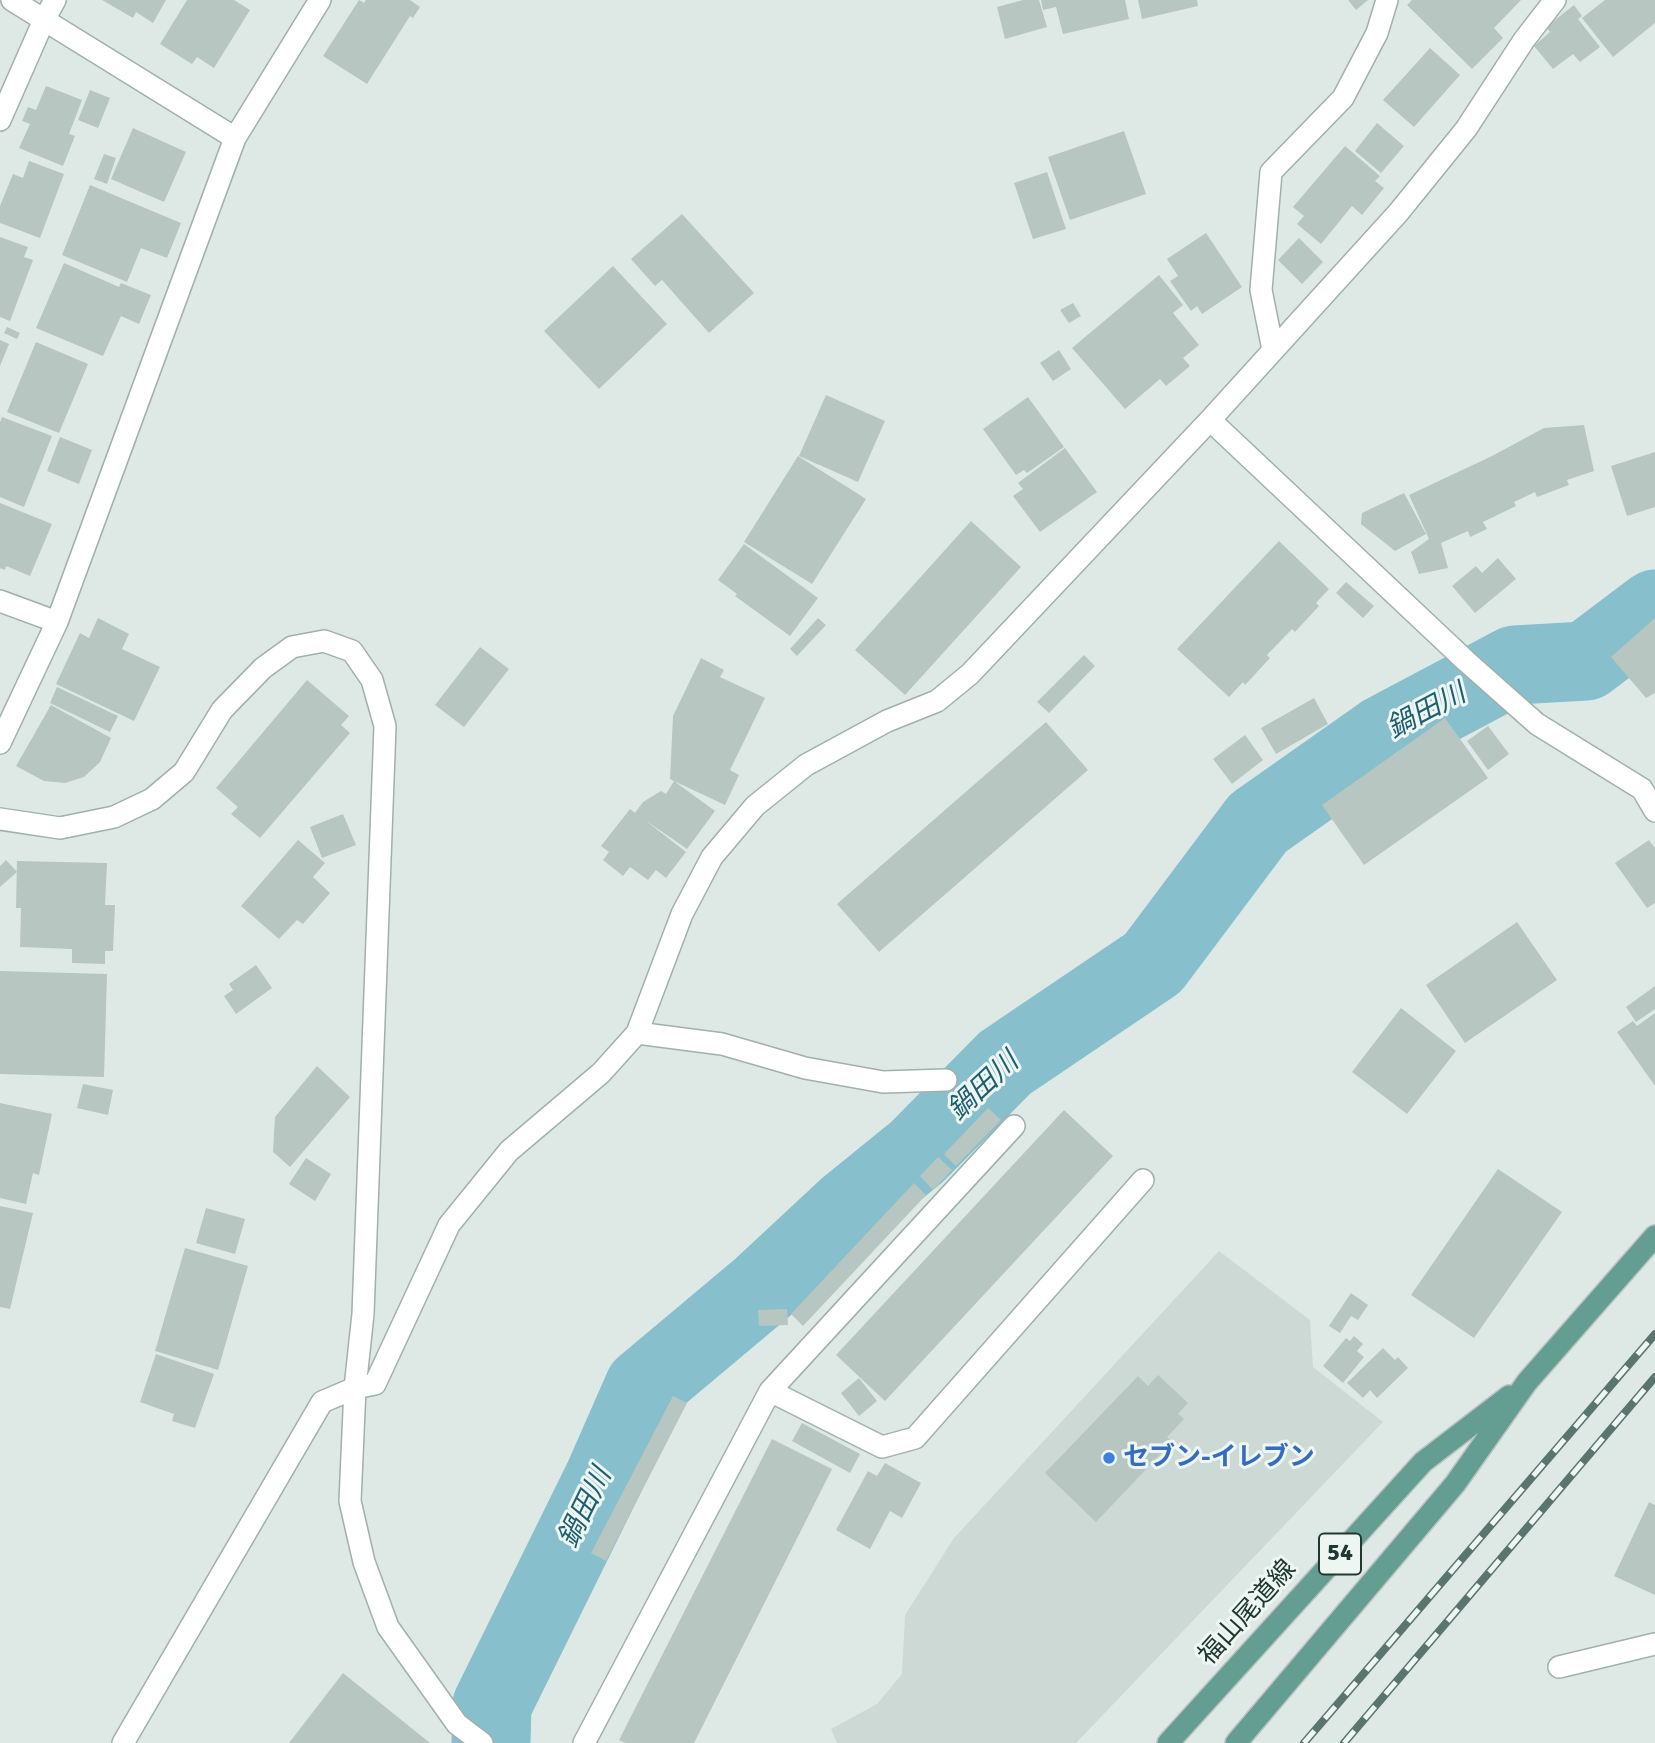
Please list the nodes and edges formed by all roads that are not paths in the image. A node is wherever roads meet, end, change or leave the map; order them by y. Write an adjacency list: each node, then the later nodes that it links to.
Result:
1 (12, 0): 6 (street)
2 (55, 0): 6 (street)
3 (320, 0): 8 (street)
4 (1387, 0): 9 (street)
5 (1555, 0): 9 (street)
6 (44, 20): 7 (street); 8 (street)
7 (0, 120)
8 (235, 138): 12 (street)
9 (1273, 350): 10 (street)
10 (1210, 420): 14 (street); 16 (street)
11 (0, 601): 12 (street)
12 (57, 622): 13 (street)
13 (0, 743)
14 (1655, 811)
15 (0, 819): 22 (street)
16 (637, 1033): 17 (street); 22 (street)
17 (946, 1080)
18 (1014, 1126): 23 (street)
19 (1143, 1180): 23 (street)
20 (1655, 1236): 21 (main road, 福山尾道線 / 54)
21 (1527, 1381): 29 (main road, 福山尾道線 / 54); 30 (main road, 福山尾道線 / 54)
22 (355, 1388): 26 (street); 27 (street)
23 (770, 1391): 28 (street)
24 (1655, 1644): 25 (street)
25 (1559, 1667)
26 (124, 1743)
27 (482, 1743)
28 (584, 1743)
29 (1168, 1743)
30 (1236, 1743)

